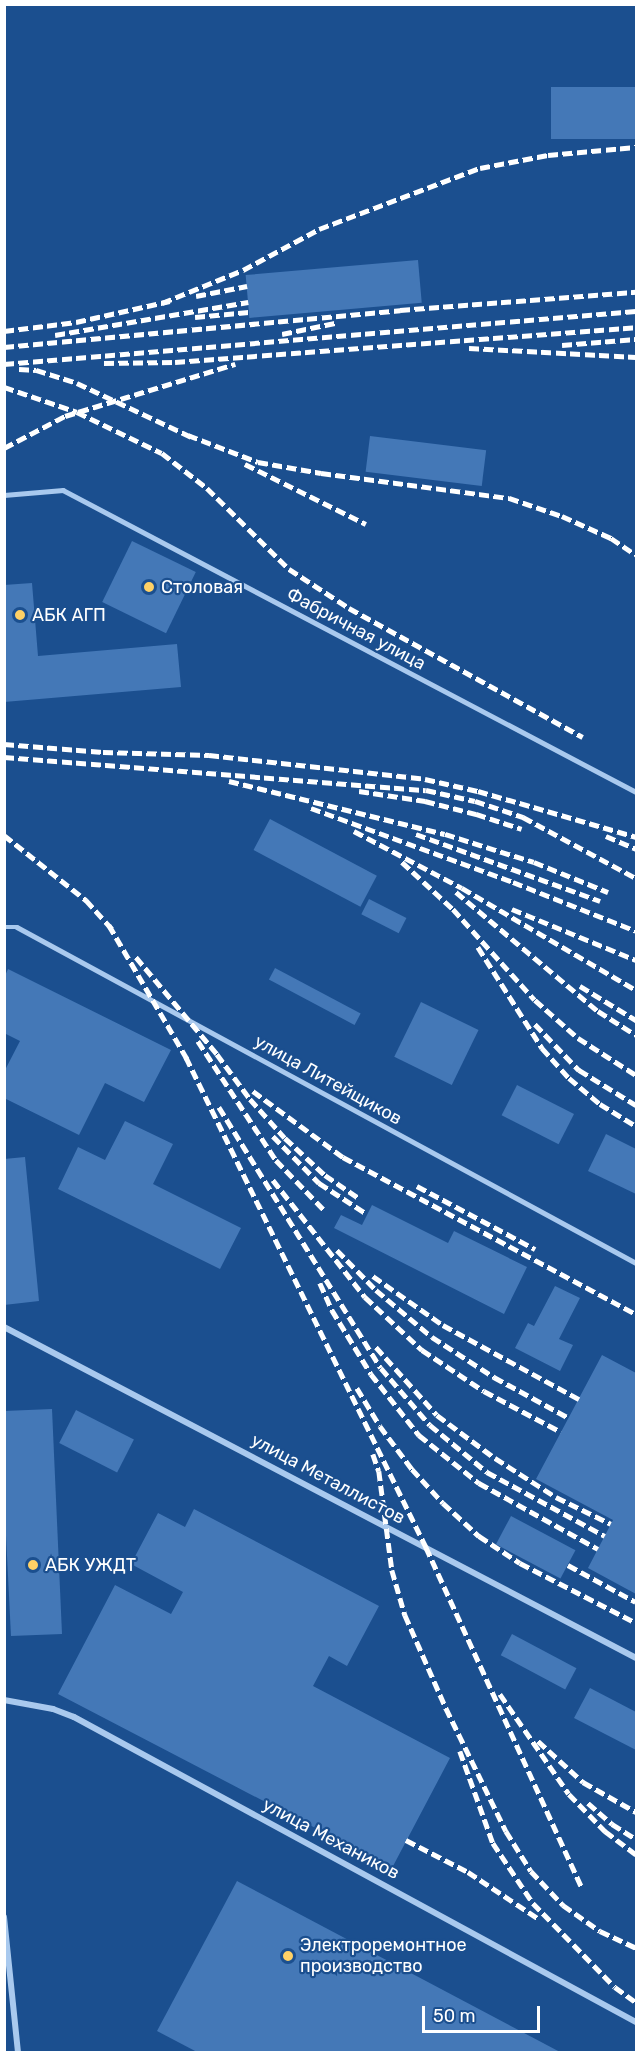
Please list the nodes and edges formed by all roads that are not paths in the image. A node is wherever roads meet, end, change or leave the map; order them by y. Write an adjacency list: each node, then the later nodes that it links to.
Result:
1 (4, 495): 2 (lane, Фабричная улица)
2 (636, 792)
3 (4, 927): 4 (lane, улица Литейщиков)
4 (636, 1263)
5 (4, 1327): 6 (street, улица Металлистов)
6 (636, 1658)
7 (4, 1700): 9 (street, улица Механиков)
8 (4, 1917): 10 (street)
9 (636, 2022)
10 (18, 2052)

